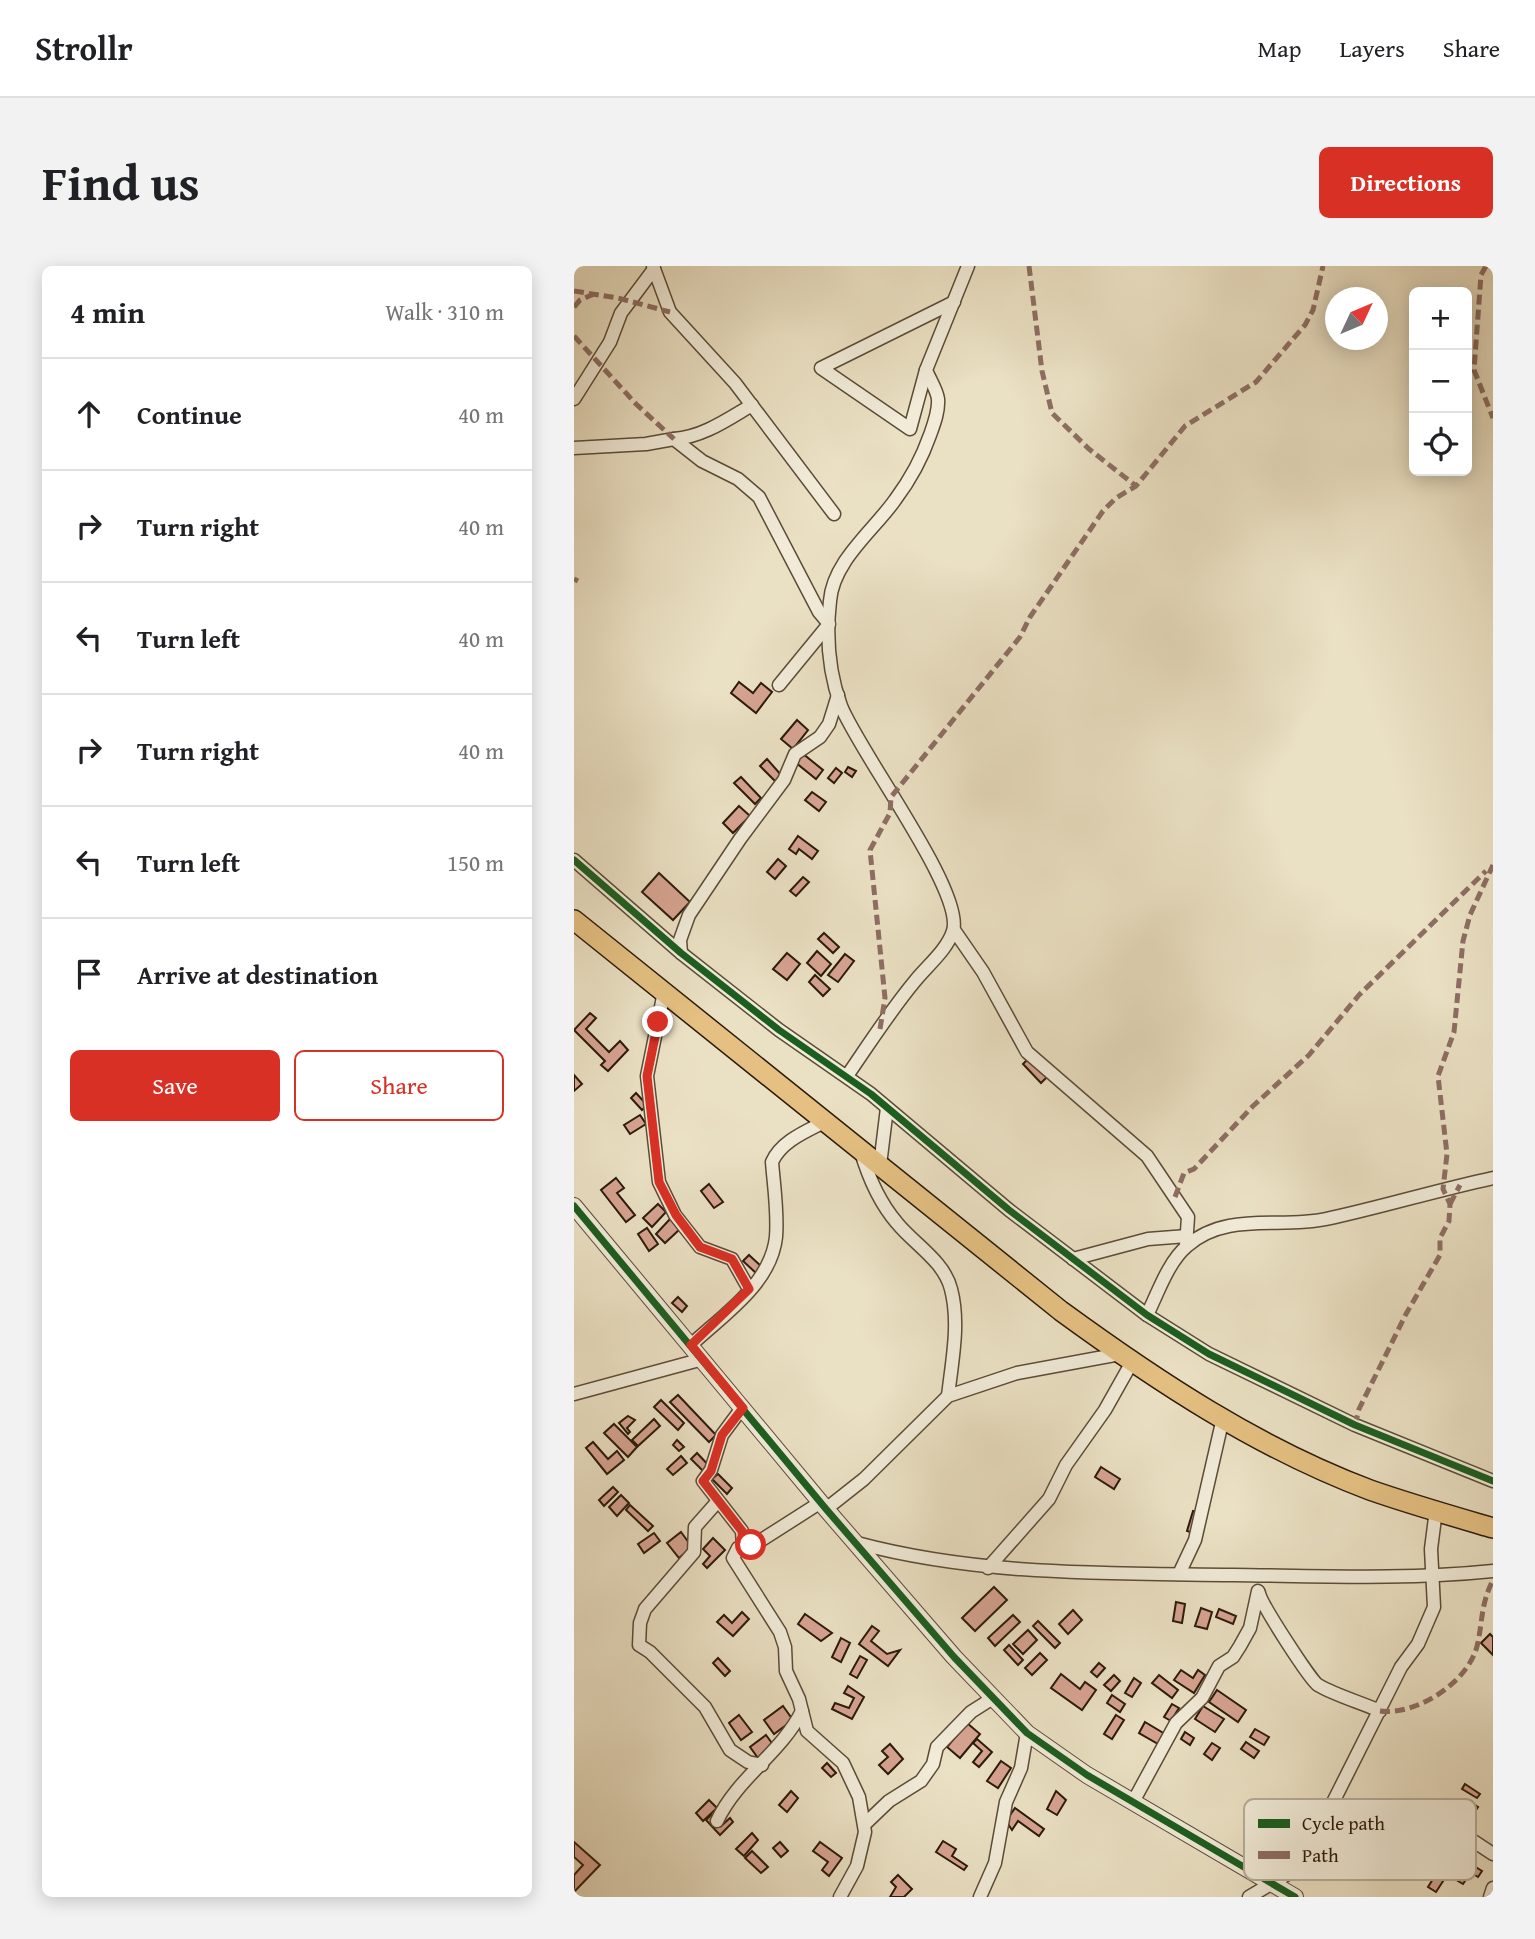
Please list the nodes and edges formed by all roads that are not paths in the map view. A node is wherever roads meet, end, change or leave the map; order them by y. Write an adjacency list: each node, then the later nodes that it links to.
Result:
1 (968, 266): 3 (street)
2 (653, 268): 5 (street); 6 (street)
3 (954, 302): 4 (street); 4 (street)
4 (926, 370): 10 (street)
5 (574, 399)
6 (752, 405): 7 (street); 9 (street)
7 (674, 439): 8 (street); 10 (street)
8 (574, 448)
9 (834, 514)
10 (829, 624): 11 (street); 12 (street)
11 (779, 685)
12 (838, 695): 15 (street); 16 (street)
13 (574, 860): 16 (street)
14 (574, 920): 17 (main road)
15 (954, 930): 18 (street); 25 (street)
16 (681, 953): 18 (street)
17 (664, 992): 20 (main road); 27 (street)
18 (847, 1076): 19 (street)
19 (887, 1108): 22 (street); 26 (street)
20 (826, 1121): 21 (main road); 27 (street)
21 (860, 1149): 22 (main road); 33 (street)
22 (880, 1165): 30 (main road)
23 (1493, 1178): 25 (street)
24 (574, 1206): 29 (street)
25 (1187, 1241): 26 (street); 28 (street)
26 (1073, 1259): 28 (street)
27 (749, 1289): 29 (street)
28 (1147, 1315): 36 (street)
29 (691, 1345): 31 (street)
30 (1126, 1358): 33 (street); 35 (main road); 43 (street)
31 (703, 1359): 32 (street); 34 (street)
32 (574, 1394)
33 (948, 1396): 38 (street)
34 (743, 1408): 37 (street); 38 (street)
35 (1223, 1418): 39 (main road); 45 (street)
36 (1493, 1481)
37 (718, 1501): 42 (street); 53 (street)
38 (824, 1505): 41 (street); 42 (street)
39 (1436, 1510): 40 (main road); 47 (street)
40 (1493, 1528)
41 (858, 1543): 43 (street); 49 (street)
42 (743, 1546): 50 (street)
43 (988, 1568): 45 (street)
44 (1493, 1571): 47 (street)
45 (1179, 1574): 46 (street)
46 (1261, 1576): 47 (street); 48 (street)
47 (1434, 1577): 51 (street)
48 (1258, 1591): 51 (street); 55 (street)
49 (993, 1698): 52 (street); 57 (street)
50 (803, 1710): 53 (street); 57 (street)
51 (1380, 1711): 54 (street)
52 (1027, 1733): 55 (street); 66 (street)
53 (762, 1765): 56 (street)
54 (1336, 1799)
55 (1133, 1802): 60 (street)
56 (717, 1821)
57 (865, 1824): 65 (street)
58 (1476, 1843): 59 (street)
59 (1493, 1854)
60 (1244, 1866)
61 (1268, 1880): 63 (street)
62 (1278, 1880): 63 (street)
63 (1273, 1883): 67 (street); 68 (street)
64 (1493, 1888): 69 (street)
65 (840, 1897)
66 (980, 1897)
67 (1250, 1897)
68 (1295, 1897)
69 (1490, 1897)

